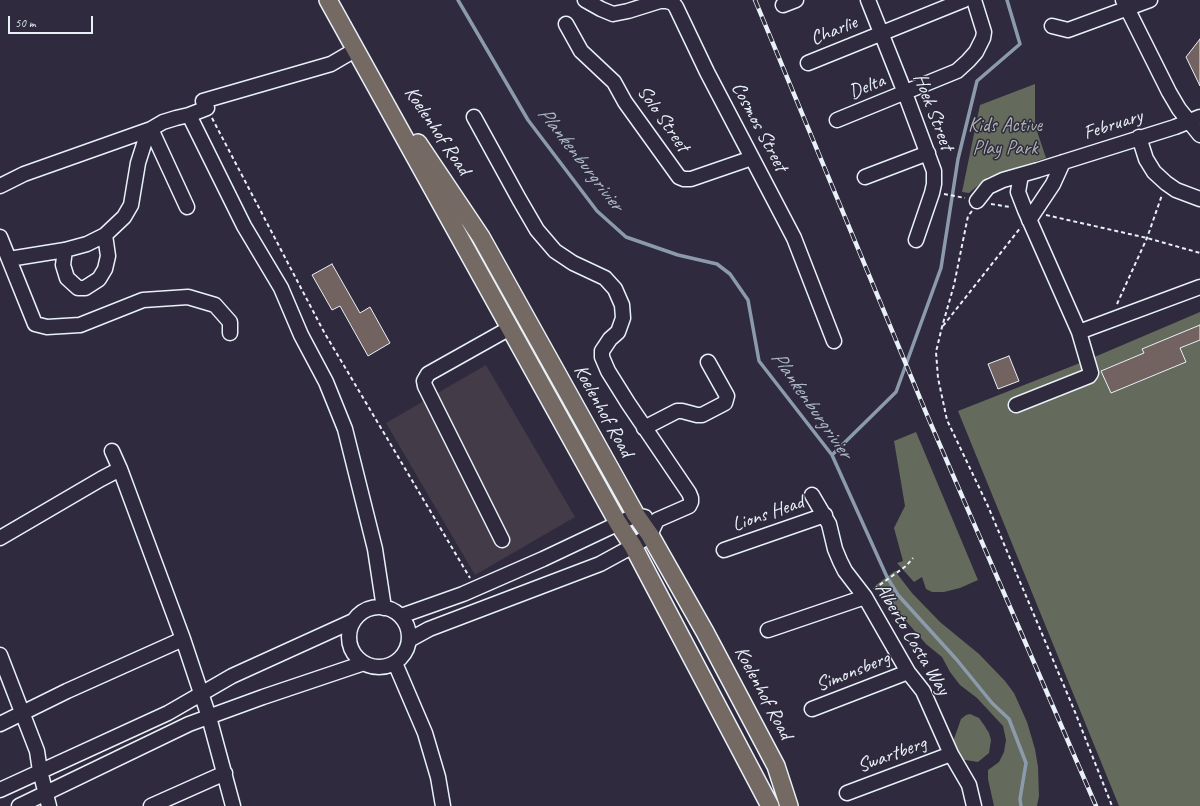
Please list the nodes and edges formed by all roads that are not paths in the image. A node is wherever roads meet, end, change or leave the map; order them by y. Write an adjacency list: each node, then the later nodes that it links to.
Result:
1 (328, 0): 11 (main road, Koelenhof Road)
2 (585, 0): 22 (street, Cosmos Street)
3 (868, 0): 10 (street, Hoek Street)
4 (964, 0): 10 (street, Charlie)
5 (974, 0): 13 (street, Delta)
6 (1150, 0): 7 (street)
7 (1125, 4): 9 (street); 16 (street)
8 (566, 24): 22 (street, Solo Street)
9 (1052, 26)
10 (881, 34): 12 (street, Charlie); 13 (street, Hoek Street)
11 (355, 50): 14 (street); 37 (main road, Koelenhof Road); 47 (main road, Koelenhof Road)
12 (808, 64)
13 (905, 93): 17 (street, Delta); 21 (street, Hoek Street)
14 (189, 116): 18 (street); 57 (street)
15 (474, 117): 43 (street)
16 (1194, 119): 19 (street); 20 (street, February)
17 (837, 120)
18 (151, 129): 26 (street); 29 (street); 31 (street)
19 (1200, 135)
20 (1139, 137): 23 (street, February); 27 (street)
21 (928, 153): 25 (street); 33 (street, Hoek Street)
22 (752, 158): 40 (street, Cosmos Street)
23 (1063, 162): 24 (street, February); 30 (street)
24 (1021, 175): 28 (street, February); 30 (street)
25 (865, 177)
26 (0, 186)
27 (1200, 200)
28 (978, 201)
29 (187, 207)
30 (1029, 214): 38 (street)
31 (105, 235): 34 (street); 34 (street)
32 (0, 237): 35 (street)
33 (916, 240)
34 (65, 250): 35 (street)
35 (9, 259): 39 (street)
36 (1200, 287): 38 (street)
37 (510, 328): 50 (main road, Koelenhof Road); 53 (street)
38 (1079, 332): 42 (street)
39 (230, 333)
40 (834, 341)
41 (708, 362): 43 (street)
42 (1016, 405)
43 (644, 428): 49 (street)
44 (112, 451): 45 (street)
45 (120, 469): 52 (street); 61 (street)
46 (812, 495): 48 (street, Alberto Costa Way)
47 (636, 515): 49 (street); 50 (street); 51 (main road, Koelenhof Road)
48 (825, 515): 55 (street, Lions Head); 56 (street, Alberto Costa Way)
49 (658, 520): 51 (street)
50 (618, 523): 54 (main road, Koelenhof Road); 58 (street)
51 (650, 535): 54 (street); 83 (main road, Koelenhof Road)
52 (0, 538)
53 (502, 540)
54 (633, 546): 62 (street); 82 (main road, Koelenhof Road)
55 (724, 550)
56 (868, 594): 60 (street); 66 (street, Alberto Costa Way)
57 (384, 608): 58 (street); 59 (street)
58 (401, 616): 62 (street)
59 (353, 621): 64 (street); 67 (street)
60 (768, 630)
61 (183, 639): 67 (street); 69 (street)
62 (409, 640): 65 (street)
63 (0, 655): 69 (street)
64 (364, 663): 65 (street); 70 (street)
65 (394, 663): 81 (street)
66 (908, 672): 68 (street, Simonsberg); 72 (street, Alberto Costa Way)
67 (202, 693): 70 (street); 73 (street)
68 (812, 710)
69 (22, 713): 71 (street); 73 (street)
70 (210, 717): 74 (street); 77 (street)
71 (0, 724)
72 (951, 754): 76 (street, Swartberg); 84 (street, Alberto Costa Way)
73 (40, 771): 75 (street); 77 (street)
74 (225, 772): 79 (street); 80 (street)
75 (0, 790)
76 (847, 793)
77 (47, 800): 78 (street)
78 (19, 806)
79 (151, 806)
80 (233, 806)
81 (443, 806)
82 (770, 806)
83 (789, 806)
84 (974, 806)

